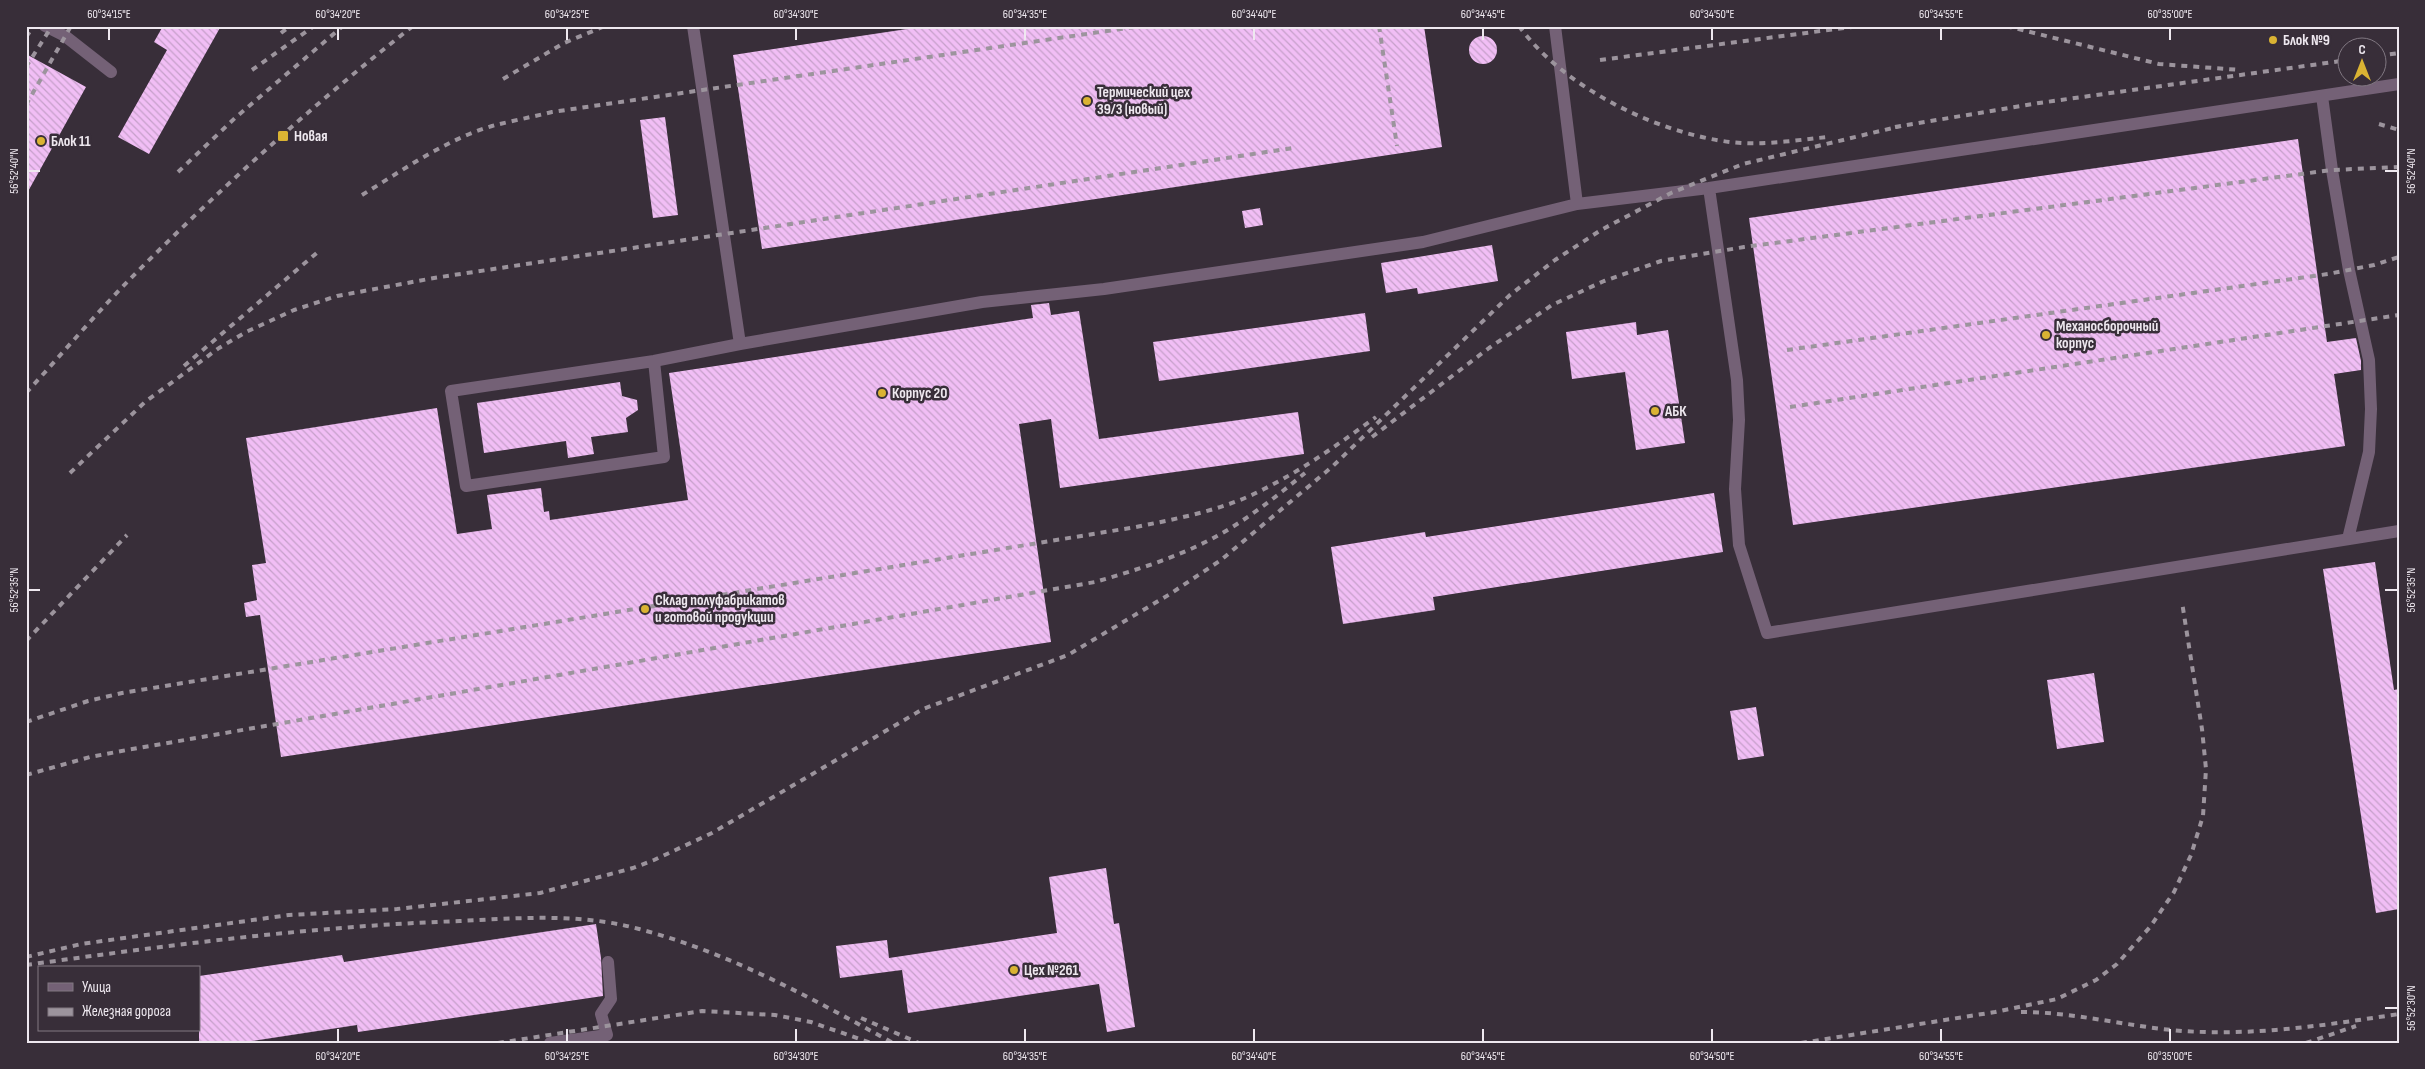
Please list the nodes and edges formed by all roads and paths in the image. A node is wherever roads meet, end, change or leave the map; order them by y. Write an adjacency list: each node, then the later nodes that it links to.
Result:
1 (45, 26): 4 (lane)
2 (693, 26): 9 (lane)
3 (1555, 26): 8 (lane)
4 (111, 72)
5 (2399, 84): 6 (lane)
6 (2322, 96): 7 (lane); 12 (lane)
7 (1709, 188): 8 (lane); 12 (lane)
8 (1577, 204): 9 (lane)
9 (740, 344): 10 (lane)
10 (654, 361): 10 (lane)
11 (2399, 531): 12 (lane)
12 (2348, 539)
13 (608, 962): 14 (lane)
14 (609, 1039): 15 (lane)
15 (550, 1043)

